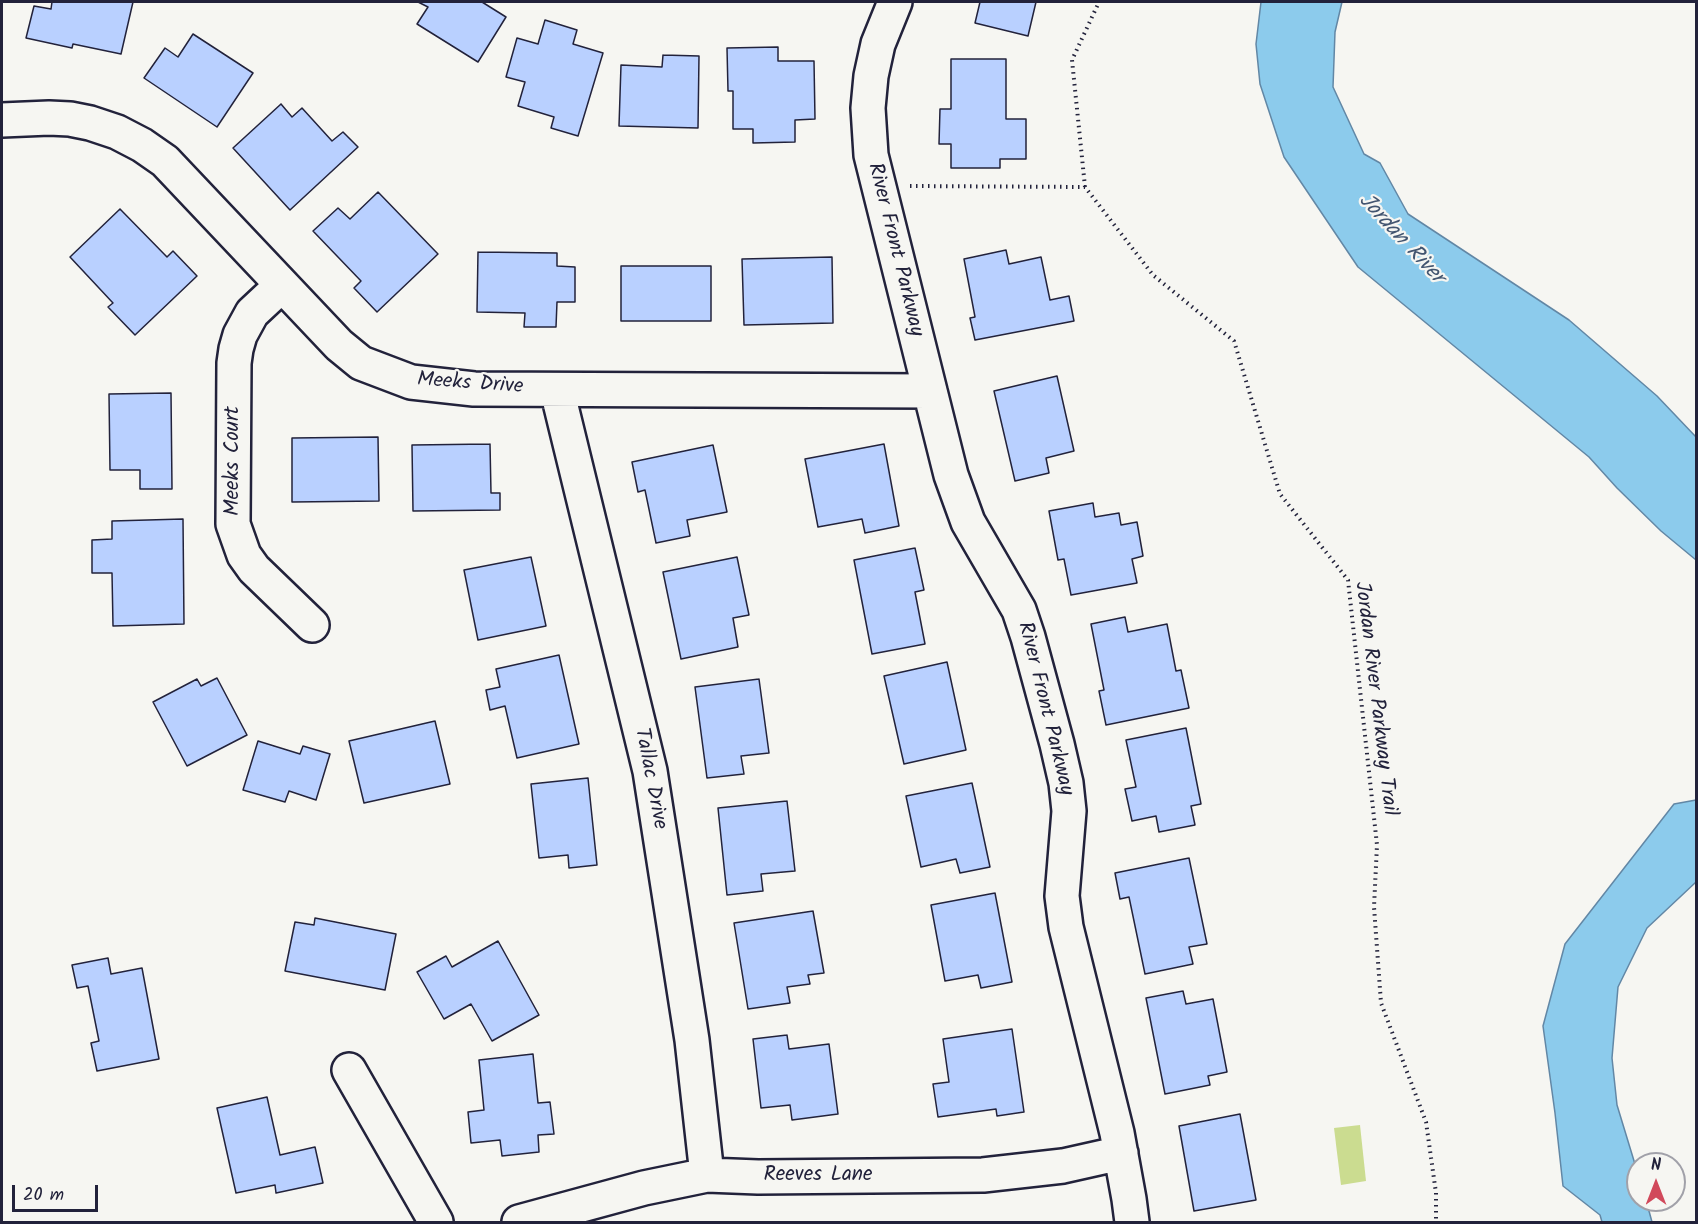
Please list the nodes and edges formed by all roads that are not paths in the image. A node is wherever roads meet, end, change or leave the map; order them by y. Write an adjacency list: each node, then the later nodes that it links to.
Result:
1 (895, 2): 5 (street, River Front Parkway)
2 (2, 120): 3 (street, Meeks Drive)
3 (282, 285): 4 (street, Meeks Drive); 6 (street, Meeks Court)
4 (557, 390): 5 (street, Meeks Drive); 9 (street, Tallac Drive)
5 (930, 391): 8 (street, River Front Parkway)
6 (312, 625)
7 (350, 1070): 10 (street)
8 (1121, 1153): 9 (street, Reeves Lane); 12 (street, River Front Parkway)
9 (707, 1175): 11 (street, Reeves Lane)
10 (436, 1222)
11 (519, 1222)
12 (1132, 1222)

